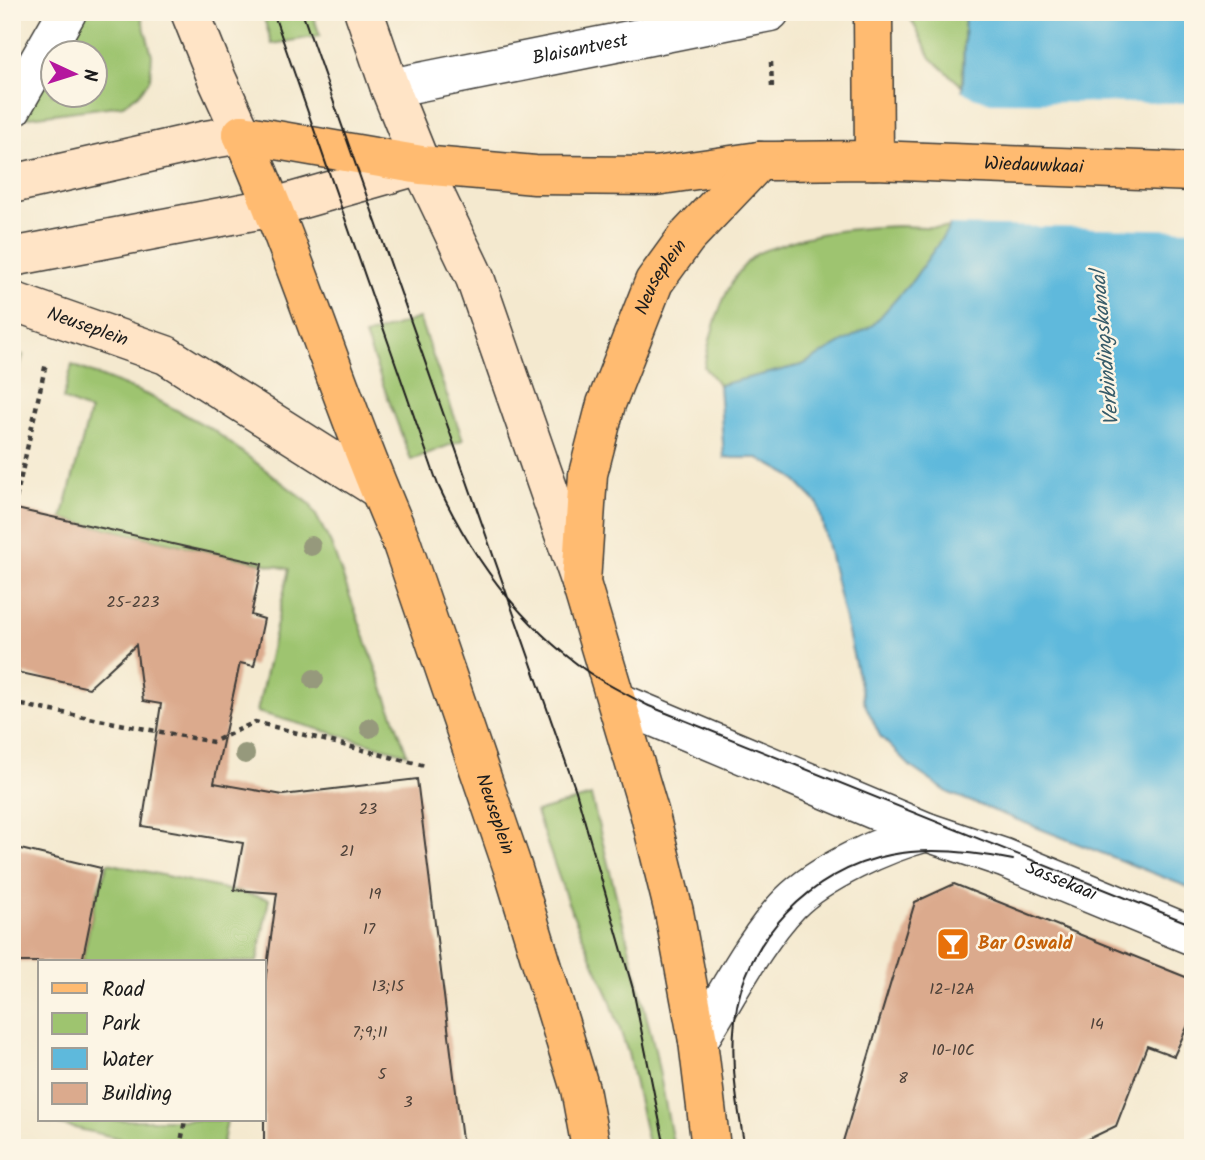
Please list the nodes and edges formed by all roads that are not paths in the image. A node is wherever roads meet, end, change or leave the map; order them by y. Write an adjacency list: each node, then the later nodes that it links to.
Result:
1 (67, 12): 7 (street)
2 (190, 12): 8 (street)
3 (364, 12): 6 (street)
4 (770, 12): 6 (street, Blaisantvest)
5 (873, 12): 9 (main road)
6 (390, 88): 11 (street)
7 (12, 108)
8 (243, 134): 11 (main road); 13 (street); 14 (main road, Neuseplein)
9 (874, 160): 10 (main road); 12 (main road, Wiedauwkaai)
10 (759, 161): 11 (main road); 18 (main road, Neuseplein)
11 (421, 165): 14 (street); 18 (street, Neuseplein)
12 (1193, 172)
13 (12, 184)
14 (274, 207): 15 (street); 17 (main road, Neuseplein)
15 (12, 257)
16 (12, 301): 17 (street, Neuseplein)
17 (378, 489): 23 (main road, Neuseplein)
18 (581, 583): 19 (main road, Neuseplein)
19 (618, 702): 20 (street); 22 (main road, Neuseplein)
20 (927, 832): 21 (street, Sassekaai); 22 (street)
21 (1193, 936)
22 (698, 1041): 24 (main road, Neuseplein)
23 (591, 1148)
24 (711, 1148)

